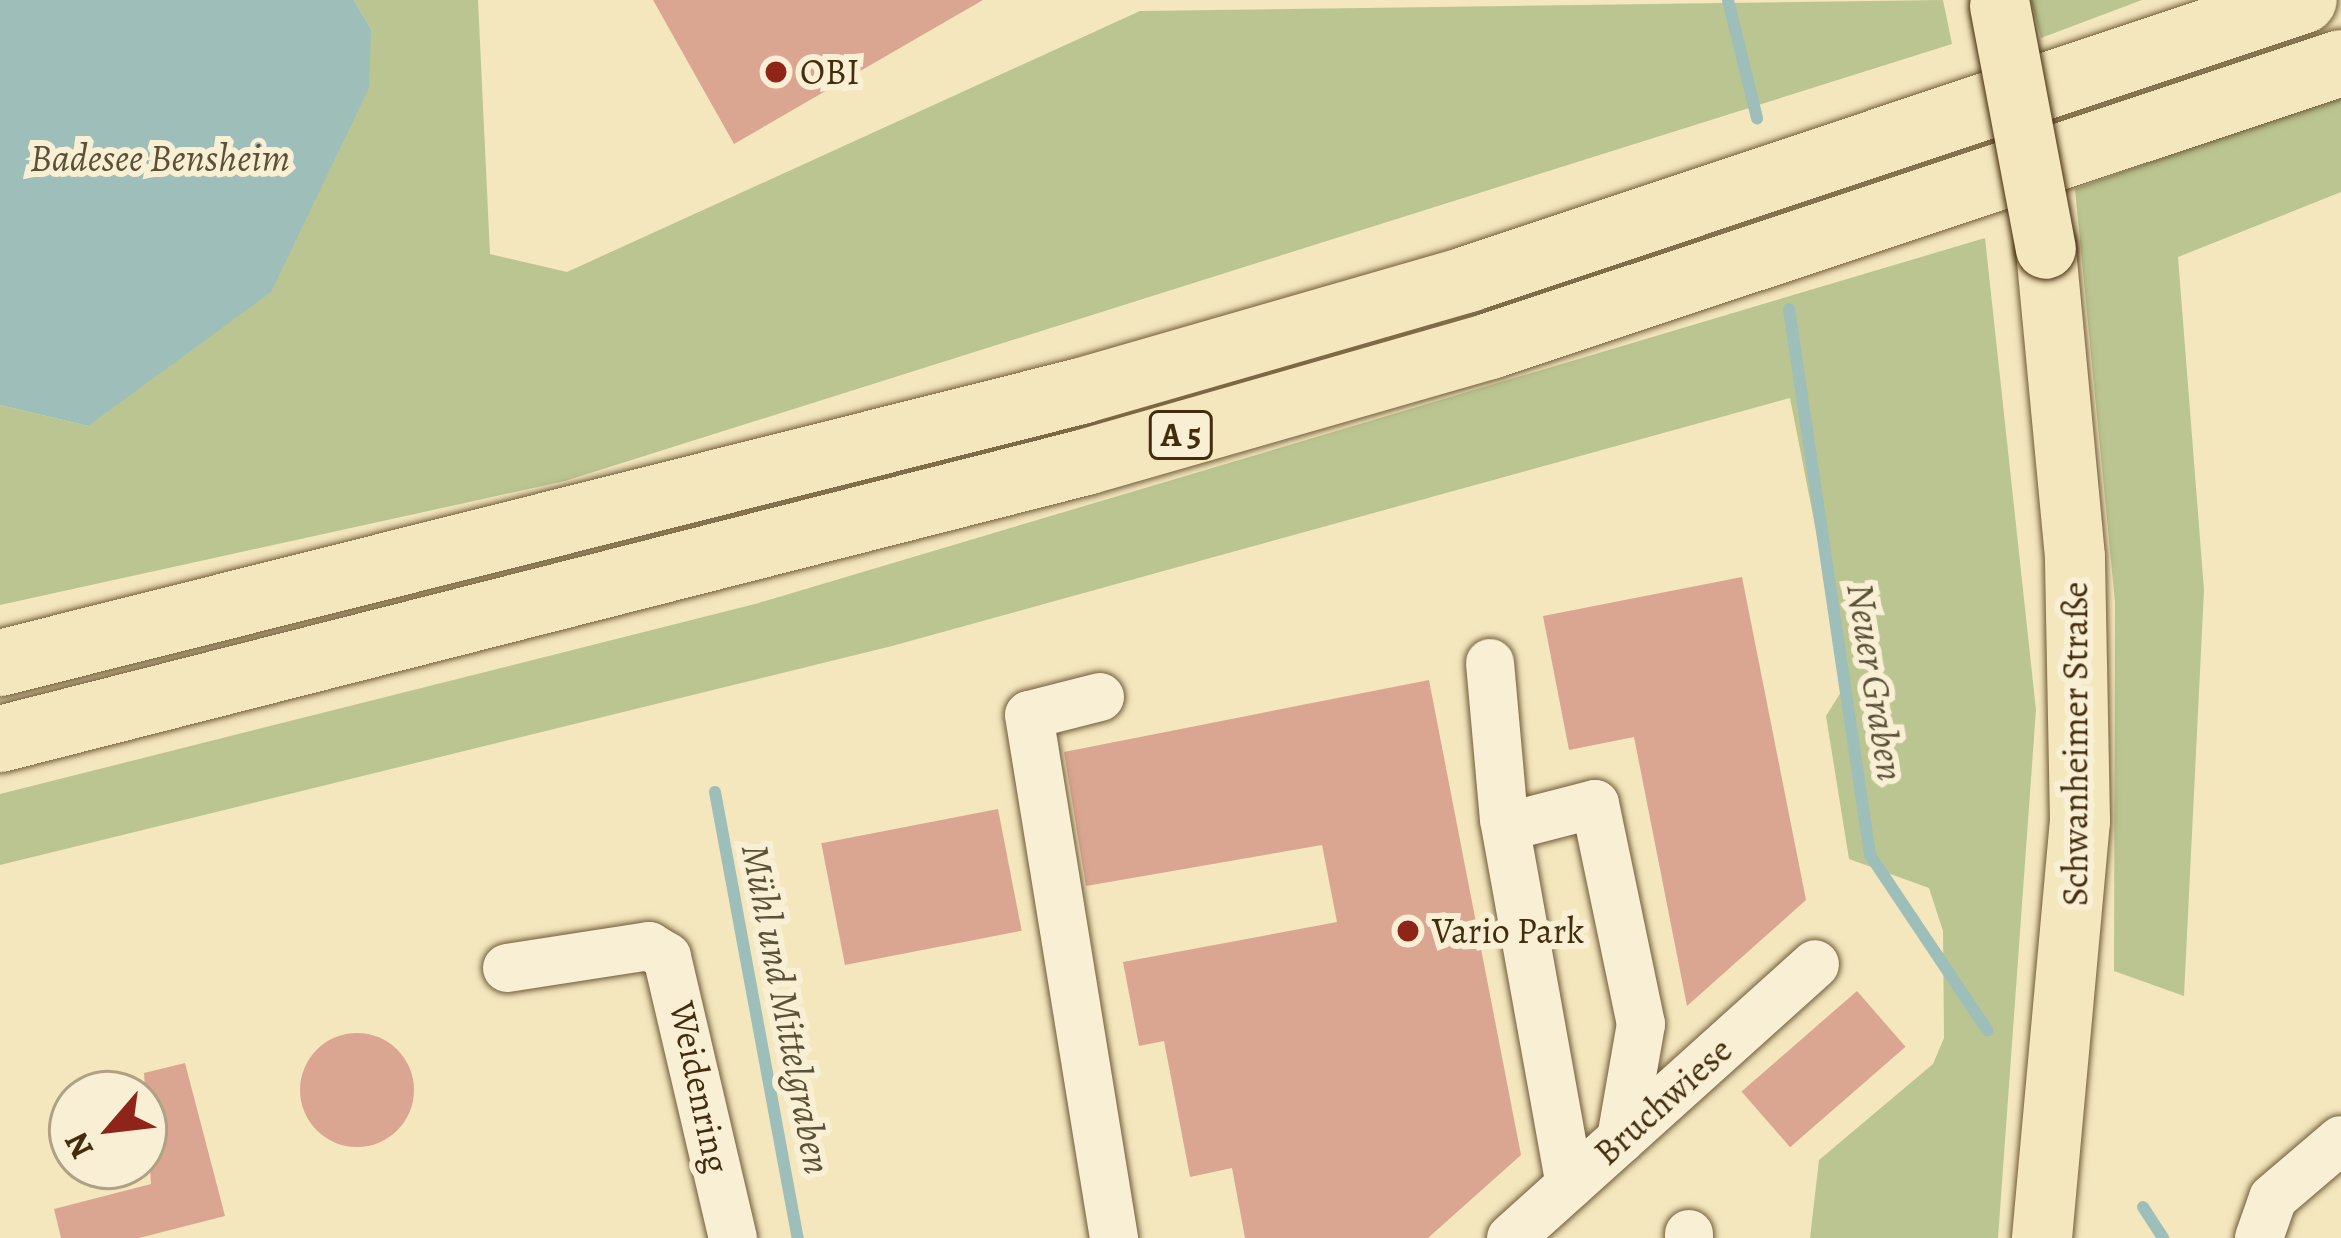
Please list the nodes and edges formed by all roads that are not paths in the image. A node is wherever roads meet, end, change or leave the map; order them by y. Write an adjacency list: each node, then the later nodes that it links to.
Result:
1 (2304, 0): 4 (highway, A 5)
2 (1999, 3): 17 (main road, Schwanheimer Straße, bridge)
3 (2341, 63): 7 (highway, A 5)
4 (0, 663)
5 (1490, 663): 8 (street)
6 (1100, 697): 15 (street)
7 (0, 739)
8 (1506, 827): 11 (street); 13 (street)
9 (1815, 964): 11 (street, Bruchwiese)
10 (508, 968): 14 (street, Weidenring)
11 (1621, 1139): 13 (street, Bruchwiese)
12 (2341, 1141): 18 (street)
13 (1570, 1185): 16 (street, Bruchwiese)
14 (733, 1238)
15 (1114, 1238)
16 (1511, 1238)
17 (2042, 1238)
18 (2259, 1238)

